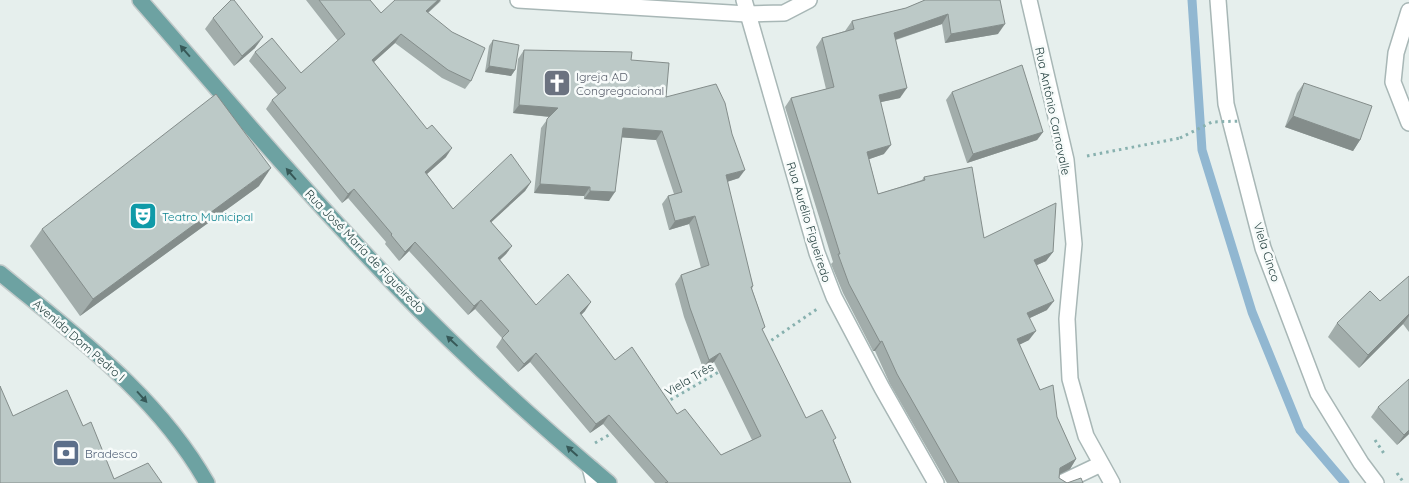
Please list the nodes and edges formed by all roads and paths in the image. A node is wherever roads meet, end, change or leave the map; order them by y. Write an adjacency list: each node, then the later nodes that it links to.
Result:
1 (140, 0): 20 (main road, Rua José Maria de Figueiredo, one-way to 1)
2 (518, 0): 6 (street)
3 (810, 0): 6 (street)
4 (1029, 0): 12 (street, Rua Antônio Carnavalle)
5 (1218, 0): 31 (street, Viela Cinco)
6 (745, 7): 14 (street, Rua Aurélio Figueiredo)
7 (1409, 11): 10 (street)
8 (1240, 112): 9 (path)
9 (1241, 121): 11 (path); 12 (path, bridge)
10 (1409, 123)
11 (1244, 130)
12 (1066, 160): 22 (street, Rua Antônio Carnavalle)
13 (0, 273): 25 (main road, Avenida Dom Pedro I, one-way to 25)
14 (834, 297): 15 (path); 28 (street, Rua Aurélio Figueiredo)
15 (765, 345)
16 (731, 365): 17 (path, Viela Três)
17 (662, 405)
18 (618, 430): 20 (path)
19 (1371, 434): 21 (path)
20 (575, 455): 23 (main road, Rua José Maria de Figueiredo)
21 (1387, 458)
22 (1101, 464): 29 (street); 30 (street, Rua Antônio Carnavalle)
23 (590, 467): 26 (street); 27 (main road, Rua José Maria de Figueiredo)
24 (1393, 467): 32 (path)
25 (207, 483)
26 (594, 483)
27 (609, 483)
28 (936, 483)
29 (1062, 483)
30 (1112, 483)
31 (1376, 483)
32 (1404, 483)

